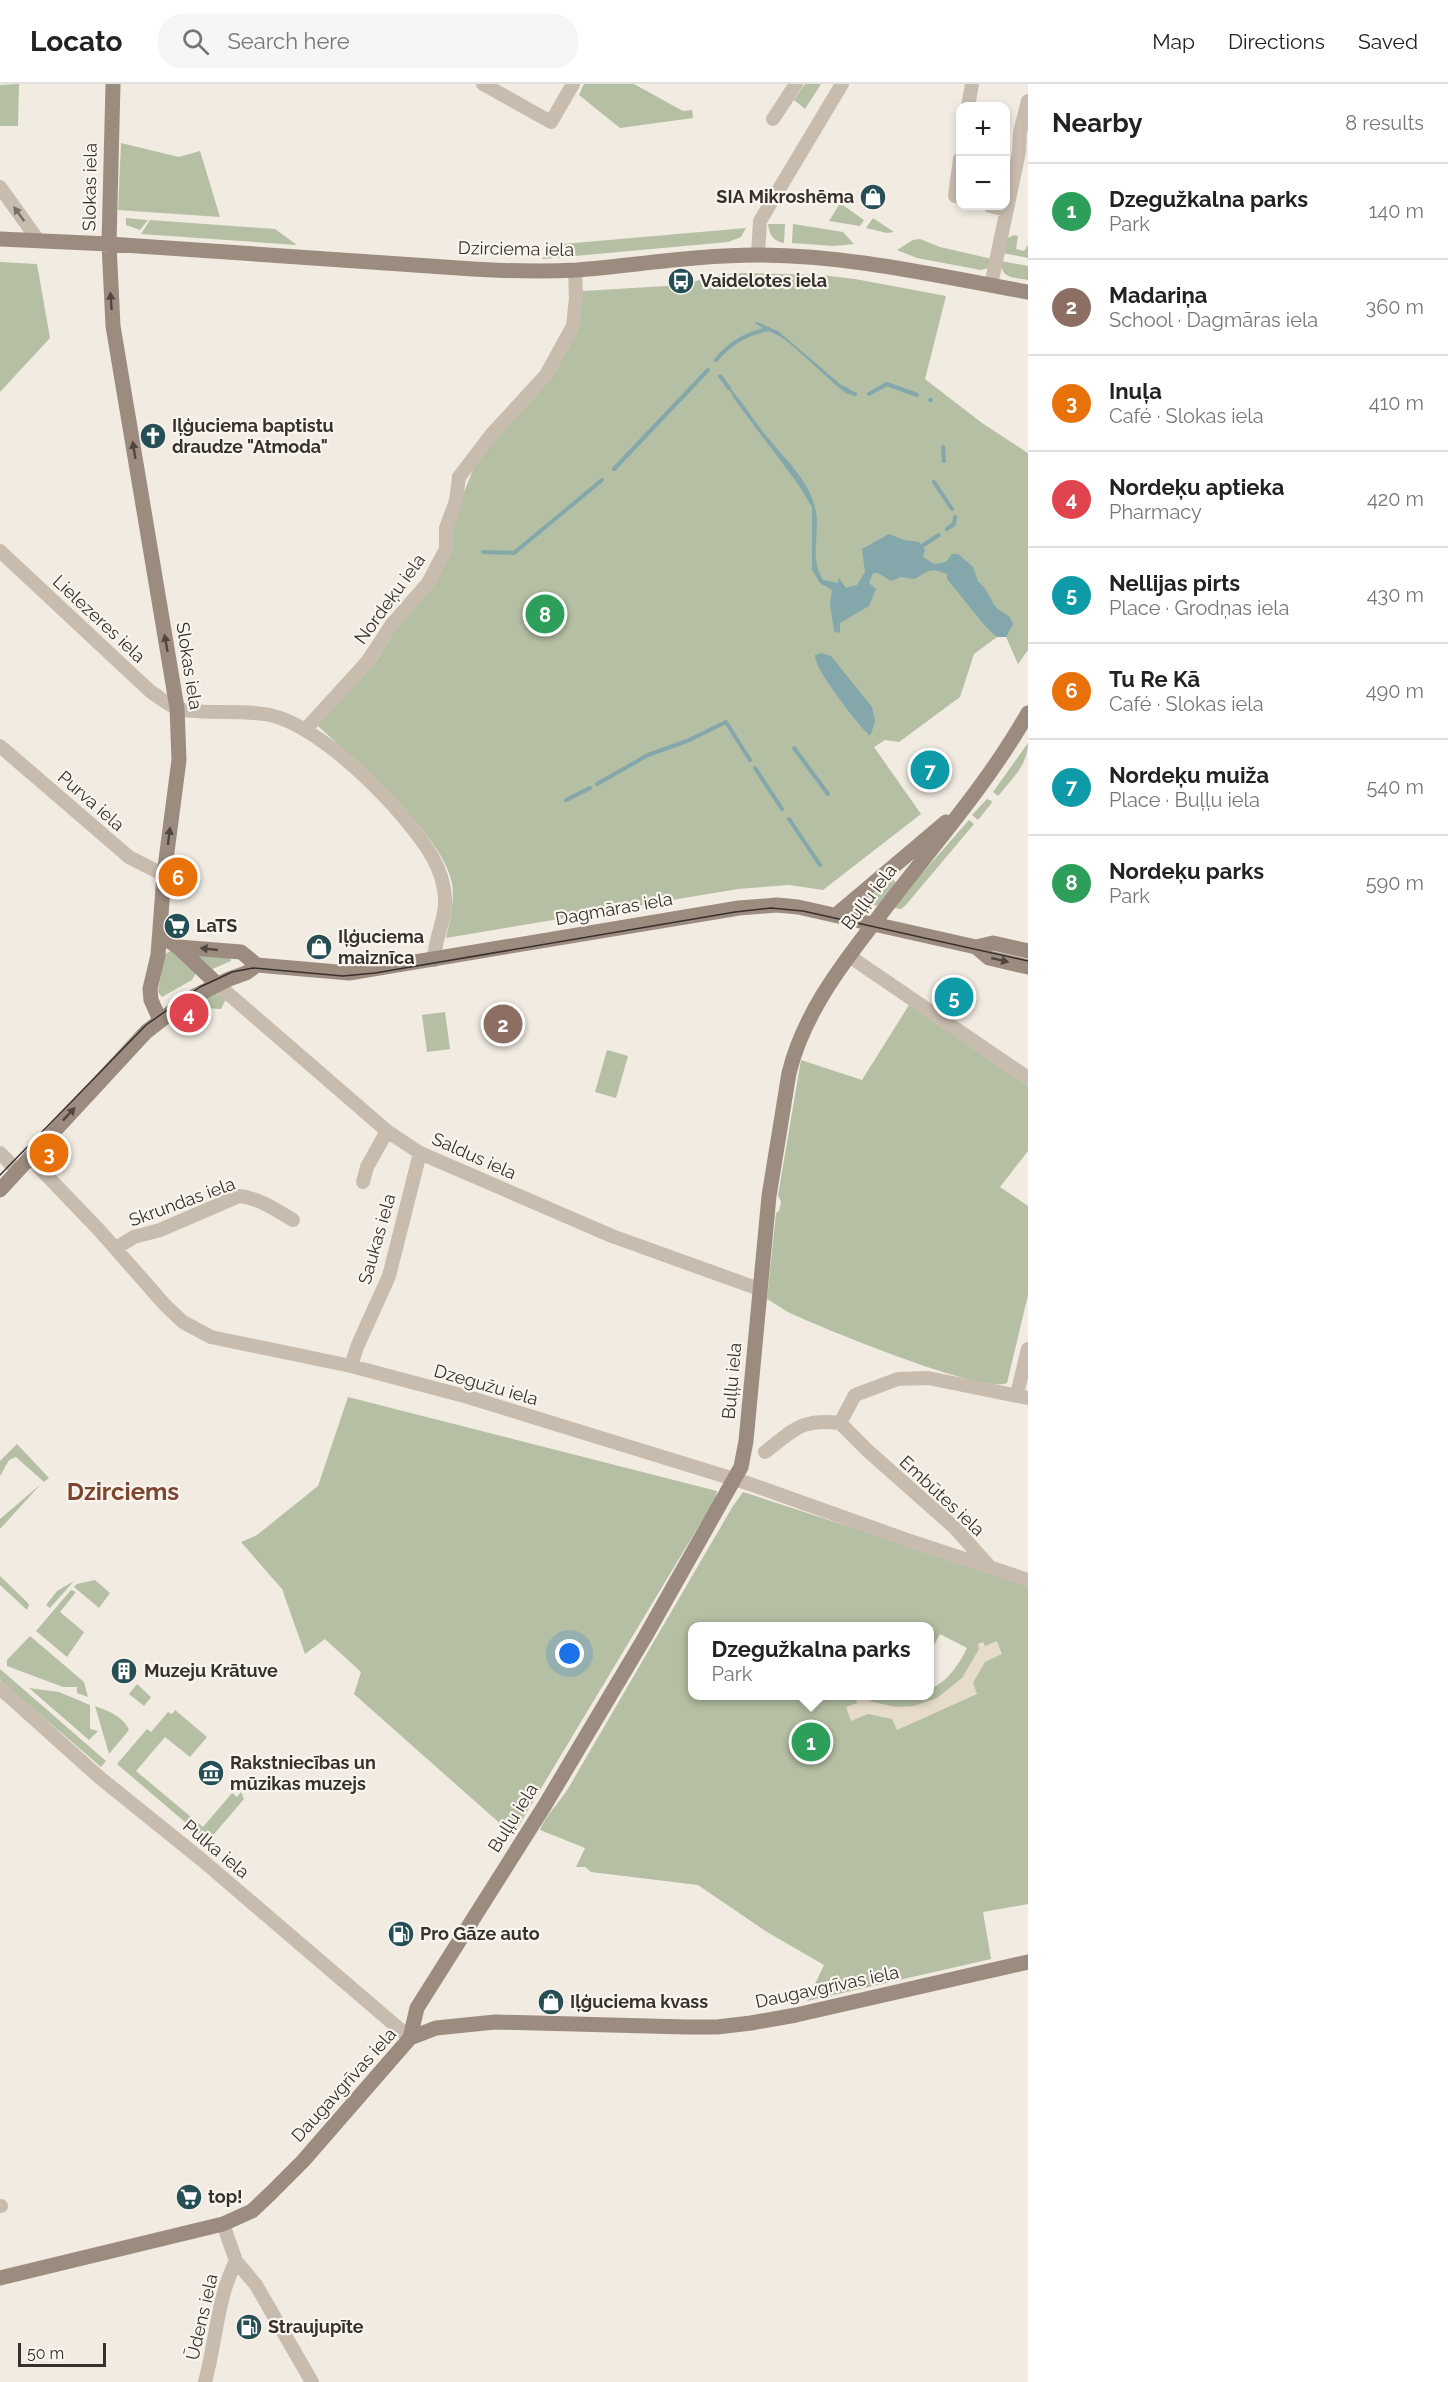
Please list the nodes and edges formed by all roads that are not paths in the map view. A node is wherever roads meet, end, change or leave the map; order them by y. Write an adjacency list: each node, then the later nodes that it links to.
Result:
1 (113, 84): 15 (street, Slokas iela)
2 (483, 84): 3 (street)
3 (573, 84)
4 (796, 84): 9 (street)
5 (842, 84): 16 (street)
6 (972, 84): 8 (street)
7 (1028, 101): 11 (street)
8 (969, 102)
9 (773, 119)
10 (0, 187): 14 (street, one-way to 10)
11 (1010, 192)
12 (1006, 210): 18 (street)
13 (0, 239): 14 (street, Dzirciema iela)
14 (38, 240): 15 (street, Dzirciema iela)
15 (109, 244): 17 (street, Dzirciema iela); 21 (street, Slokas iela, one-way to 15)
16 (758, 255): 17 (street, Dzirciema iela); 18 (street, Dzirciema iela)
17 (575, 270): 23 (street, Nordeķu iela)
18 (991, 285): 19 (street, Dzirciema iela)
19 (1028, 292)
20 (0, 551): 21 (street, Lielezeres iela)
21 (177, 708): 23 (street); 26 (street, Slokas iela, one-way to 21)
22 (1028, 713): 25 (street, Buļļu iela)
23 (306, 729): 34 (street)
24 (0, 746): 26 (street, Purva iela)
25 (964, 810): 27 (street); 28 (street, Buļļu iela)
26 (164, 875): 29 (street, Slokas iela)
27 (836, 915): 28 (street, Dagmāras iela); 34 (street, Dagmāras iela)
28 (872, 924): 31 (street, Dagmāras iela); 33 (street, Buļļu iela)
29 (161, 936): 30 (street, Dagmāras iela); 38 (street, Slokas iela)
30 (178, 947): 35 (street, Dagmāras iela, one-way to 30); 37 (street)
31 (976, 947): 32 (street, Dagmāras iela); 36 (street, Dagmāras iela, one-way to 36)
32 (1028, 951)
33 (849, 956): 39 (street); 49 (street, Buļļu iela)
34 (434, 960): 35 (street, Dagmāras iela)
35 (257, 965): 37 (street)
36 (1028, 967)
37 (217, 984): 38 (street); 40 (street, Saldus iela)
38 (160, 1020): 43 (street, one-way to 38)
39 (1028, 1078)
40 (387, 1131): 42 (street, Saldus iela); 45 (street)
41 (0, 1153): 44 (street)
42 (420, 1153): 49 (street, Saldus iela); 51 (street, Saukas iela)
43 (29, 1157): 44 (street); 48 (street, Dzegužu iela)
44 (17, 1170): 46 (street)
45 (363, 1182)
46 (0, 1190)
47 (293, 1220): 48 (street, Skrundas iela)
48 (116, 1248): 51 (street, Dzegužu iela)
49 (759, 1289): 55 (street, Buļļu iela)
50 (1028, 1349): 52 (street)
51 (351, 1366): 55 (street, Dzegužu iela)
52 (1023, 1396): 53 (street)
53 (840, 1423): 54 (street); 56 (street, Embūtes iela)
54 (765, 1452)
55 (735, 1479): 56 (street, Dzegužu iela); 60 (street, Buļļu iela)
56 (990, 1568): 57 (street)
57 (1028, 1580)
58 (0, 1688): 60 (street, Pulka iela)
59 (1028, 1962): 60 (street, Daugavgrīvas iela)
60 (410, 2038): 61 (street, Daugavgrīvas iela)
61 (223, 2224): 62 (street); 63 (street, Daugavgrīvas iela)
62 (236, 2261): 64 (street, Ūdens iela); 65 (street)
63 (0, 2278)
64 (205, 2382)
65 (312, 2382)

